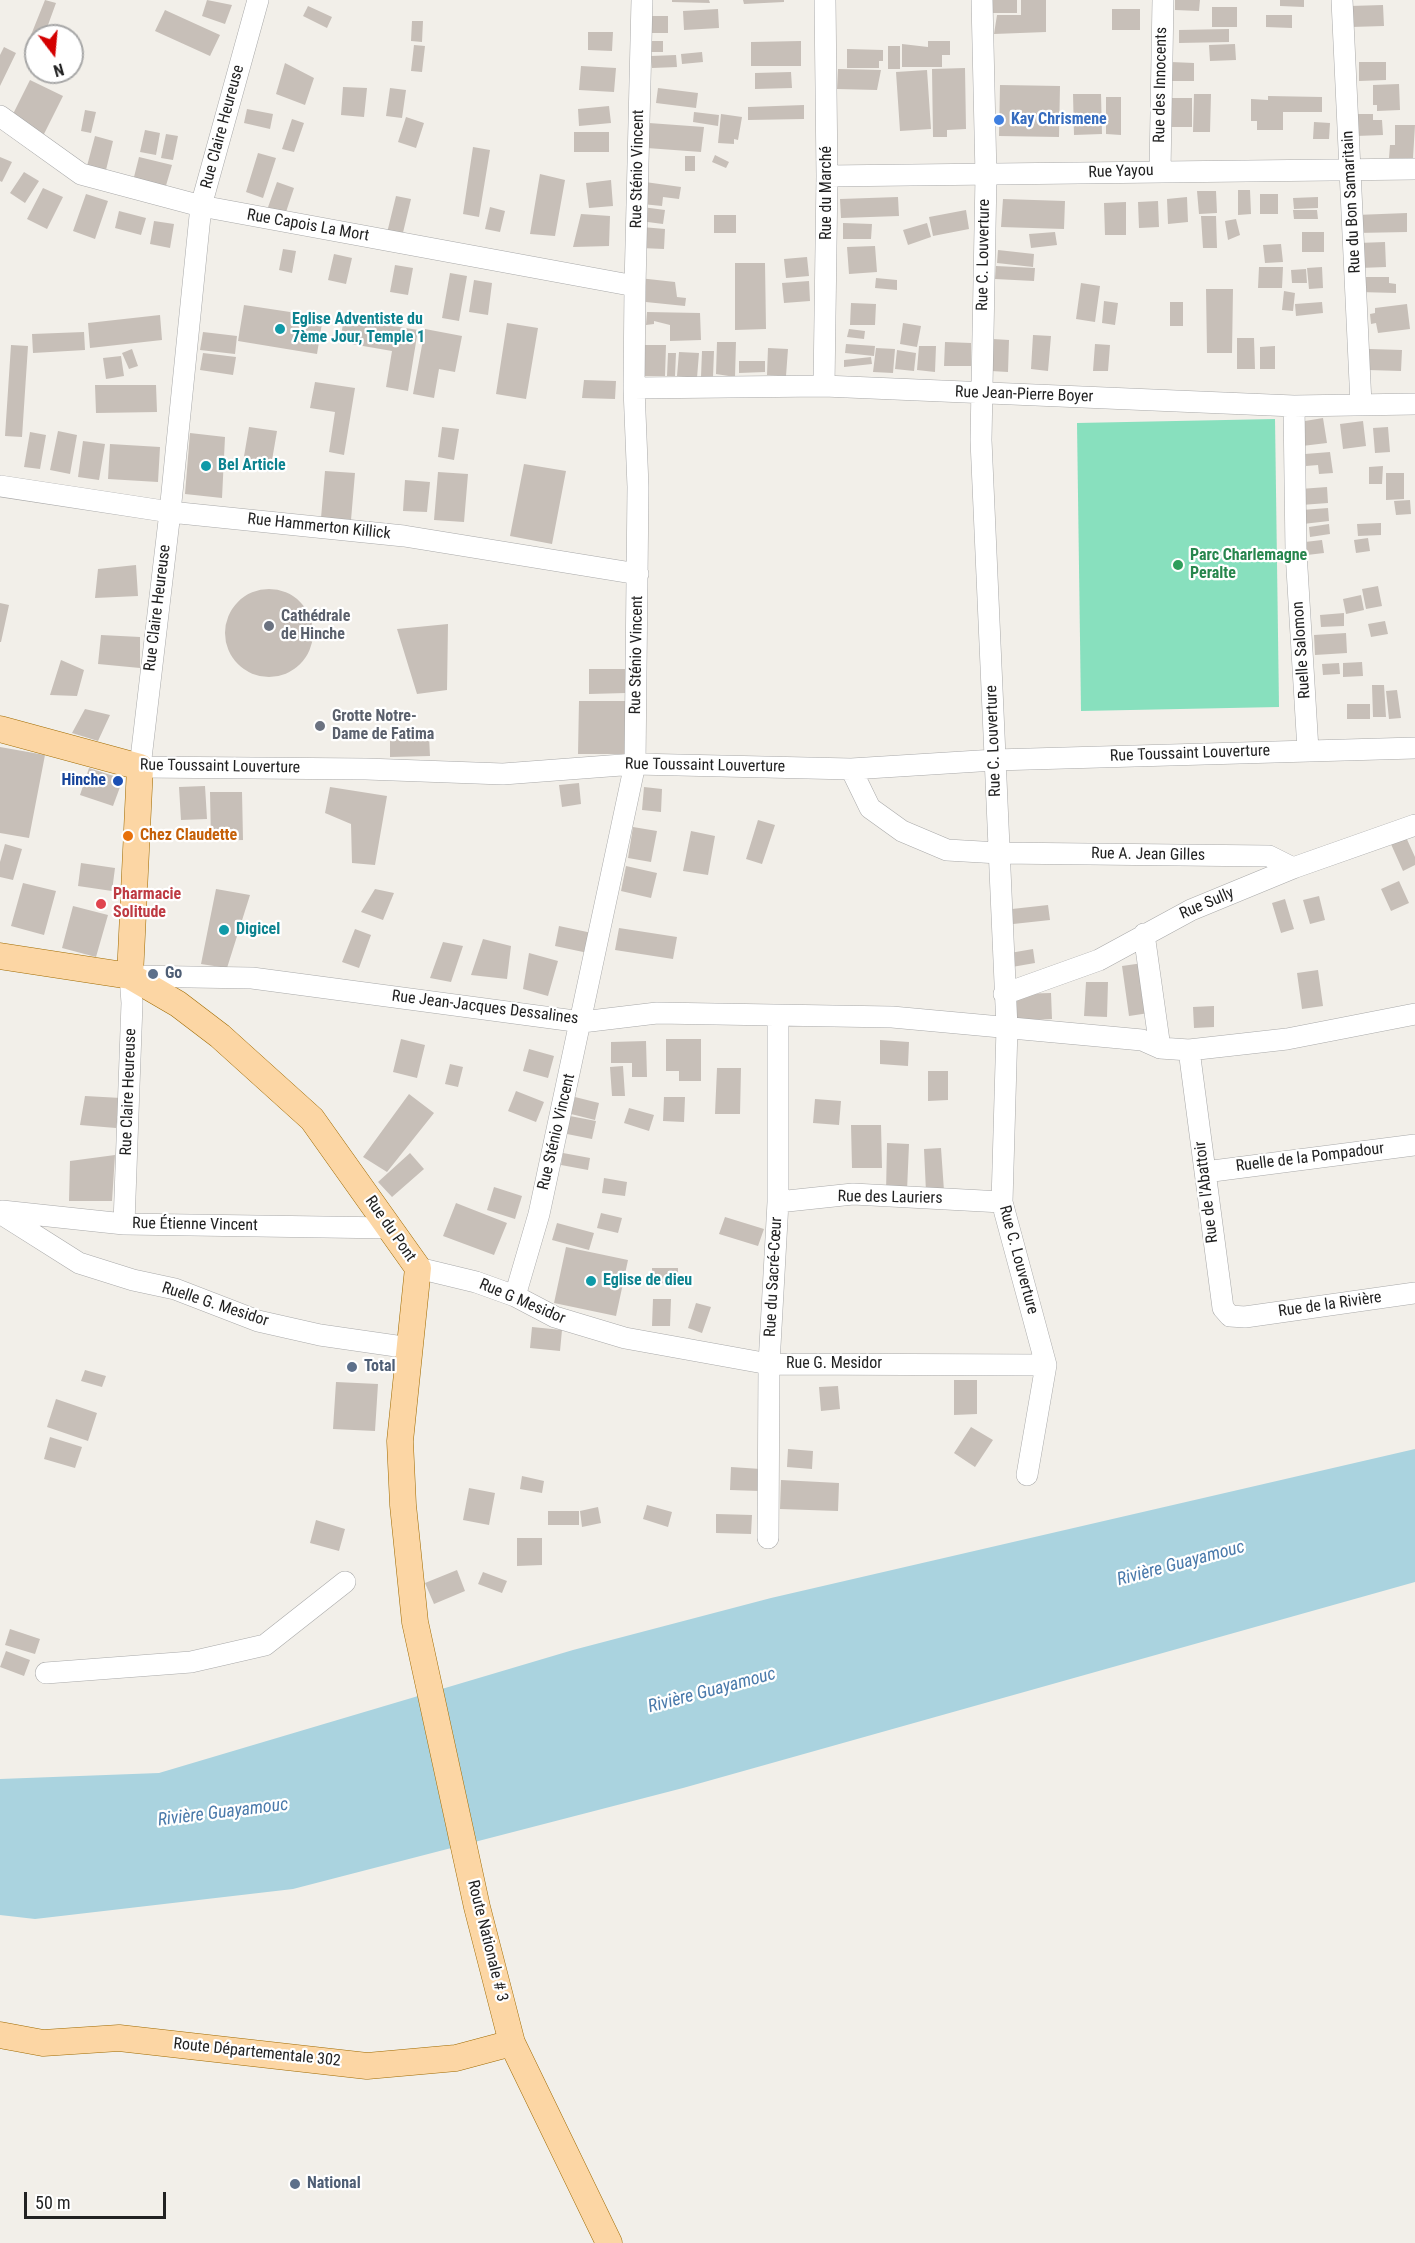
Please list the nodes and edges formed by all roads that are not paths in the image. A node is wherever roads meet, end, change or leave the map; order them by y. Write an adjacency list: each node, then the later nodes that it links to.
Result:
1 (258, 0): 13 (street, Rue Claire Heureuse)
2 (642, 0): 14 (street, Rue Sténio Vincent)
3 (825, 0): 11 (street, Rue du Marché)
4 (982, 0): 12 (street, Rue C. Louverture)
5 (1163, 0): 10 (street, Rue des Innocents)
6 (1341, 0): 8 (street, Rue du Bon Samaritain)
7 (0, 116): 13 (street, Rue Capois La Mort)
8 (1351, 169): 9 (street, Rue Yayou); 10 (street, Rue Yayou); 18 (street, Rue du Bon Samaritain)
9 (1415, 169)
10 (1160, 171): 12 (street, Rue Yayou)
11 (827, 176): 12 (street, Rue Yayou); 15 (street, Rue du Marché)
12 (986, 176): 17 (street, Rue C. Louverture)
13 (201, 206): 14 (street, Rue Capois La Mort); 22 (street, Rue Claire Heureuse)
14 (635, 286): 16 (street, Rue Sténio Vincent)
15 (824, 386): 16 (street, Rue Jean-Pierre Boyer); 17 (street, Rue Jean-Pierre Boyer)
16 (634, 388): 23 (street, Rue Sténio Vincent)
17 (981, 394): 20 (street, Rue Jean-Pierre Boyer); 27 (street, Rue C. Louverture)
18 (1361, 404): 19 (street, Rue Jean-Pierre Boyer); 20 (street, Rue Jean-Pierre Boyer)
19 (1415, 404)
20 (1294, 406): 26 (street, Ruelle Salomon)
21 (0, 486): 22 (street, Rue Hammerton Killick)
22 (170, 512): 23 (street, Rue Hammerton Killick); 29 (street, Rue Claire Heureuse)
23 (638, 574): 28 (street, Rue Sténio Vincent)
24 (0, 729): 29 (main road, Rue Toussaint Louverture)
25 (1415, 748): 26 (street, Rue Toussaint Louverture)
26 (1308, 750): 27 (street, Rue Toussaint Louverture)
27 (995, 760): 30 (street, Rue Toussaint Louverture); 32 (street, Rue C. Louverture)
28 (635, 764): 29 (street, Rue Toussaint Louverture); 30 (street, Rue Toussaint Louverture); 40 (street, Rue Sténio Vincent)
29 (140, 768): 36 (main road, Rue Claire Heureuse)
30 (851, 768): 32 (street, Rue A. Jean Gilles)
31 (1415, 825): 33 (street, Rue Sully)
32 (999, 853): 33 (street, Rue A. Jean Gilles); 37 (street, Rue C. Louverture)
33 (1293, 868): 34 (street, Rue Sully)
34 (1144, 934): 37 (street, Rue Sully); 42 (street)
35 (0, 956): 36 (main road, Rue Jean-Jacques Dessalines)
36 (129, 976): 40 (street, Rue Jean-Jacques Dessalines); 49 (street, Rue Claire Heureuse); 50 (main road, Rue du Pont)
37 (1004, 994): 41 (street, Rue C. Louverture)
38 (1415, 1014): 43 (street, Rue Jean-Jacques Dessalines)
39 (778, 1016): 40 (street, Rue Jean-Jacques Dessalines); 41 (street, Rue Jean-Jacques Dessalines); 46 (street, Rue du Sacré-Cœur)
40 (582, 1022): 53 (street, Rue Sténio Vincent)
41 (1007, 1028): 42 (street, Rue Jean-Jacques Dessalines); 47 (street, Rue C. Louverture)
42 (1160, 1048): 43 (street, Rue Jean-Jacques Dessalines)
43 (1189, 1050): 45 (street, Rue de l'Abattoir)
44 (1415, 1145): 45 (street, Ruelle de la Pompadour)
45 (1205, 1172): 54 (street, Rue de l'Abattoir)
46 (778, 1202): 47 (street, Rue des Lauriers); 57 (street, Rue du Sacré-Cœur)
47 (1002, 1202): 58 (street, Rue C. Louverture)
48 (0, 1212): 49 (street, Rue Étienne Vincent); 56 (street, Ruelle G. Mesidor)
49 (124, 1224): 50 (street, Rue Étienne Vincent)
50 (390, 1228): 51 (main road, Rue du Pont)
51 (418, 1268): 53 (street, Rue G Mesidor); 56 (main road, Rue du Pont)
52 (1415, 1293): 54 (street, Rue de la Rivière)
53 (515, 1296): 55 (street, Rue G Mesidor)
54 (1245, 1317)
55 (625, 1338): 57 (street, Rue G. Mesidor)
56 (410, 1348): 62 (main road, Rue du Pont)
57 (769, 1364): 58 (street, Rue G. Mesidor); 60 (street, Rue du Sacré-Cœur)
58 (1046, 1365): 59 (street, Rue C. Louverture)
59 (1027, 1474)
60 (768, 1538)
61 (345, 1582): 63 (street)
62 (416, 1622): 65 (main road, Route Nationale # 3)
63 (46, 1673)
64 (0, 2035): 65 (main road, Route Départementale 302)
65 (512, 2043): 66 (main road, Route Nationale # 3)
66 (609, 2243)

